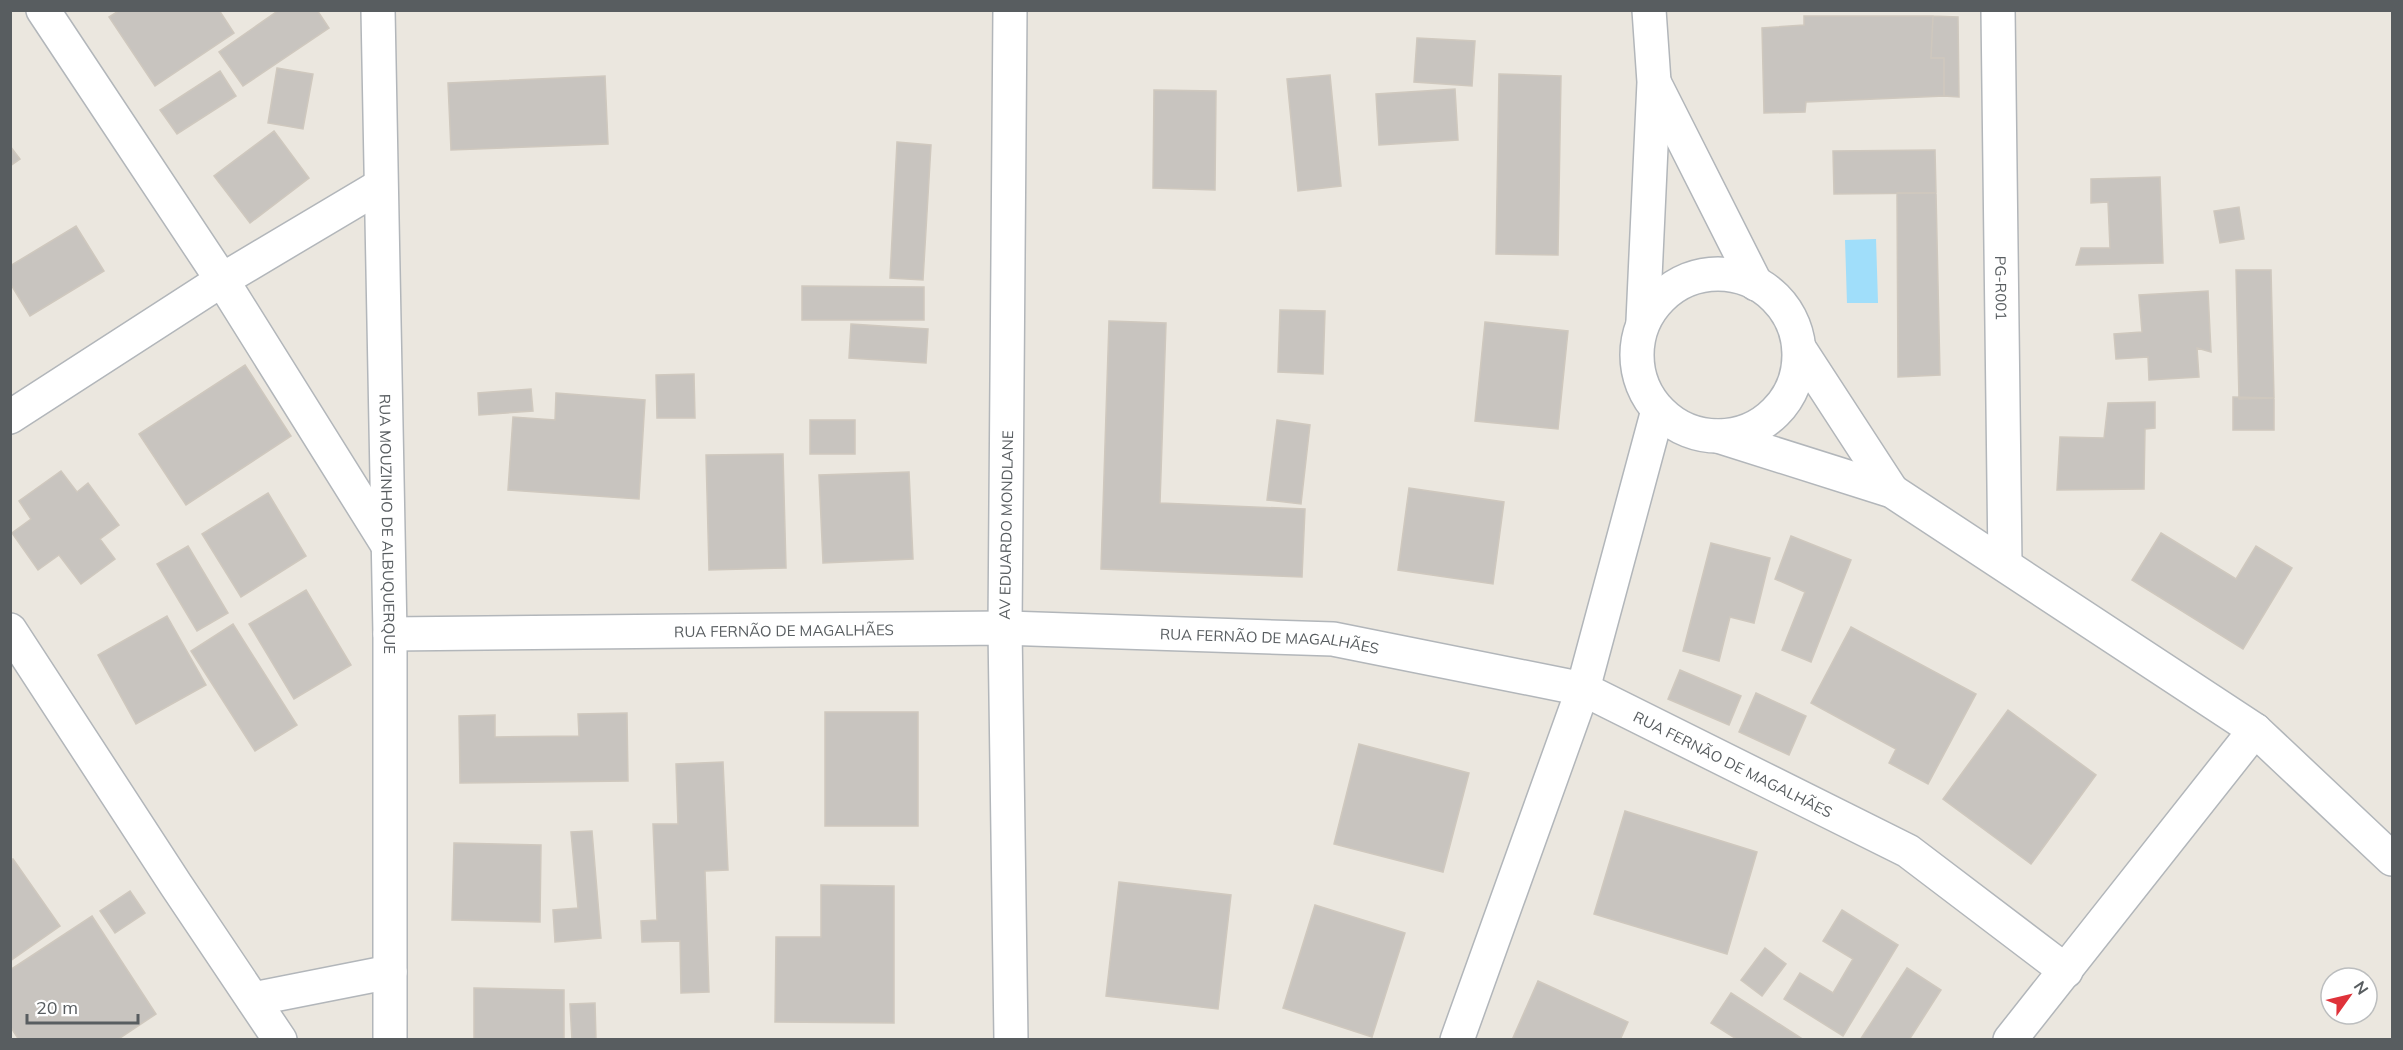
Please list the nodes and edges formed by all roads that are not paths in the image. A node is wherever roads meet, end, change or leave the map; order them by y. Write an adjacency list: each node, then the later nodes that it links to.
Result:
1 (43, 10): 8 (street)
2 (378, 10): 7 (street, RUA MOUZINHO DE ALBUQUERQUE)
3 (1010, 10): 18 (street, AV EDUARDO MONDLANE)
4 (1649, 10): 6 (street)
5 (1998, 10): 17 (street, PG-R001)
6 (1654, 82): 9 (street); 10 (street)
7 (380, 186): 8 (street); 16 (street, RUA MOUZINHO DE ALBUQUERQUE)
8 (222, 280): 13 (street); 16 (street)
9 (1756, 284): 10 (street); 11 (street)
10 (1644, 321): 12 (street)
11 (1798, 348): 14 (street); 15 (street)
12 (1658, 410): 14 (street); 21 (street)
13 (10, 417)
14 (1718, 436): 15 (street)
15 (1892, 491): 17 (street)
16 (388, 546): 20 (street, RUA MOUZINHO DE ALBUQUERQUE)
17 (2005, 564): 22 (street)
18 (1005, 628): 20 (street, RUA FERNÃO DE MAGALHÃES); 21 (street, RUA FERNÃO DE MAGALHÃES); 29 (street, AV EDUARDO MONDLANE)
19 (10, 630): 26 (street)
20 (390, 634): 24 (street, RUA MOUZINHO DE ALBUQUERQUE)
21 (1582, 689): 25 (street, RUA FERNÃO DE MAGALHÃES); 30 (street)
22 (2255, 730): 23 (street); 25 (street)
23 (2392, 859)
24 (390, 972): 26 (street); 28 (street, RUA MOUZINHO DE ALBUQUERQUE)
25 (2066, 972): 31 (street)
26 (253, 999): 27 (street)
27 (280, 1040)
28 (390, 1040)
29 (1011, 1040)
30 (1457, 1040)
31 (2010, 1040)

